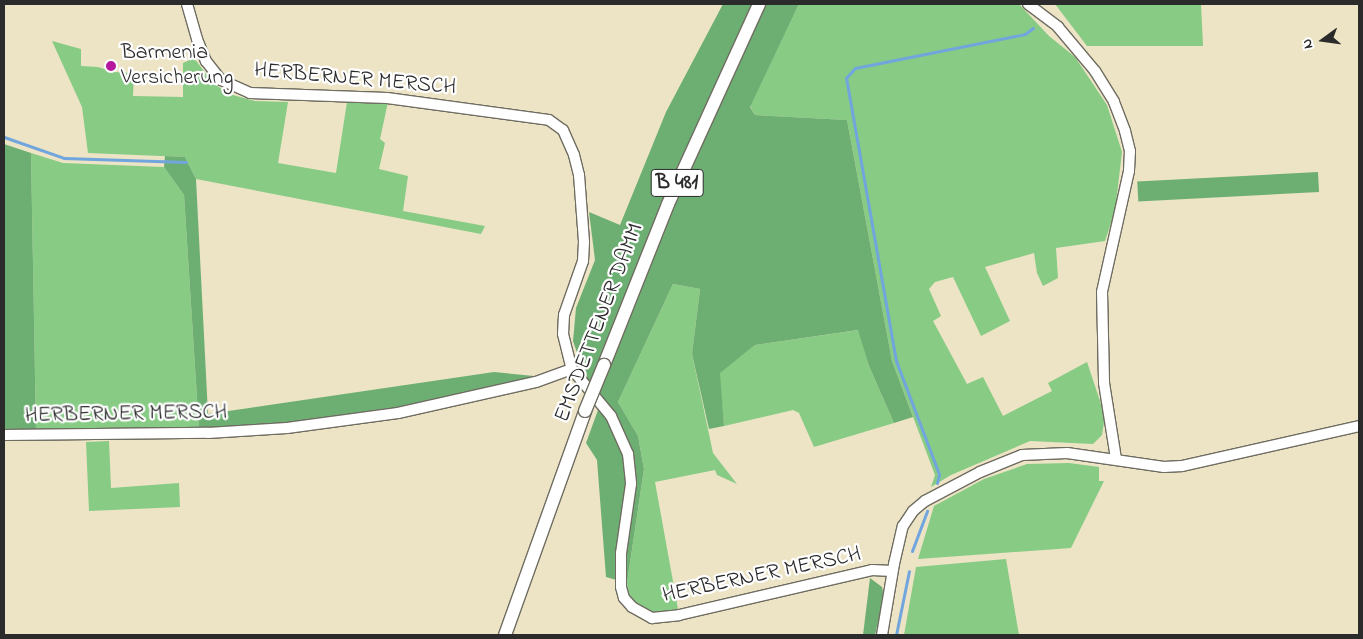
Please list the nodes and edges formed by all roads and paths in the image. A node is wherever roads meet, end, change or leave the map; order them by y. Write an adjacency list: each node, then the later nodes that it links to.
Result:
1 (187, 4): 4 (street, HERBERNER MERSCH)
2 (759, 4): 9 (main road, EMSDETTENER DAMM / B 481, bridge)
3 (1028, 4): 7 (street)
4 (572, 369): 6 (street, HERBERNER MERSCH); 8 (street, HERBERNER MERSCH)
5 (1359, 426): 7 (street, HERBERNER MERSCH)
6 (4, 435)
7 (1116, 458): 8 (street, HERBERNER MERSCH)
8 (892, 571): 10 (street, HERBERNER MERSCH)
9 (504, 635)
10 (882, 635)

